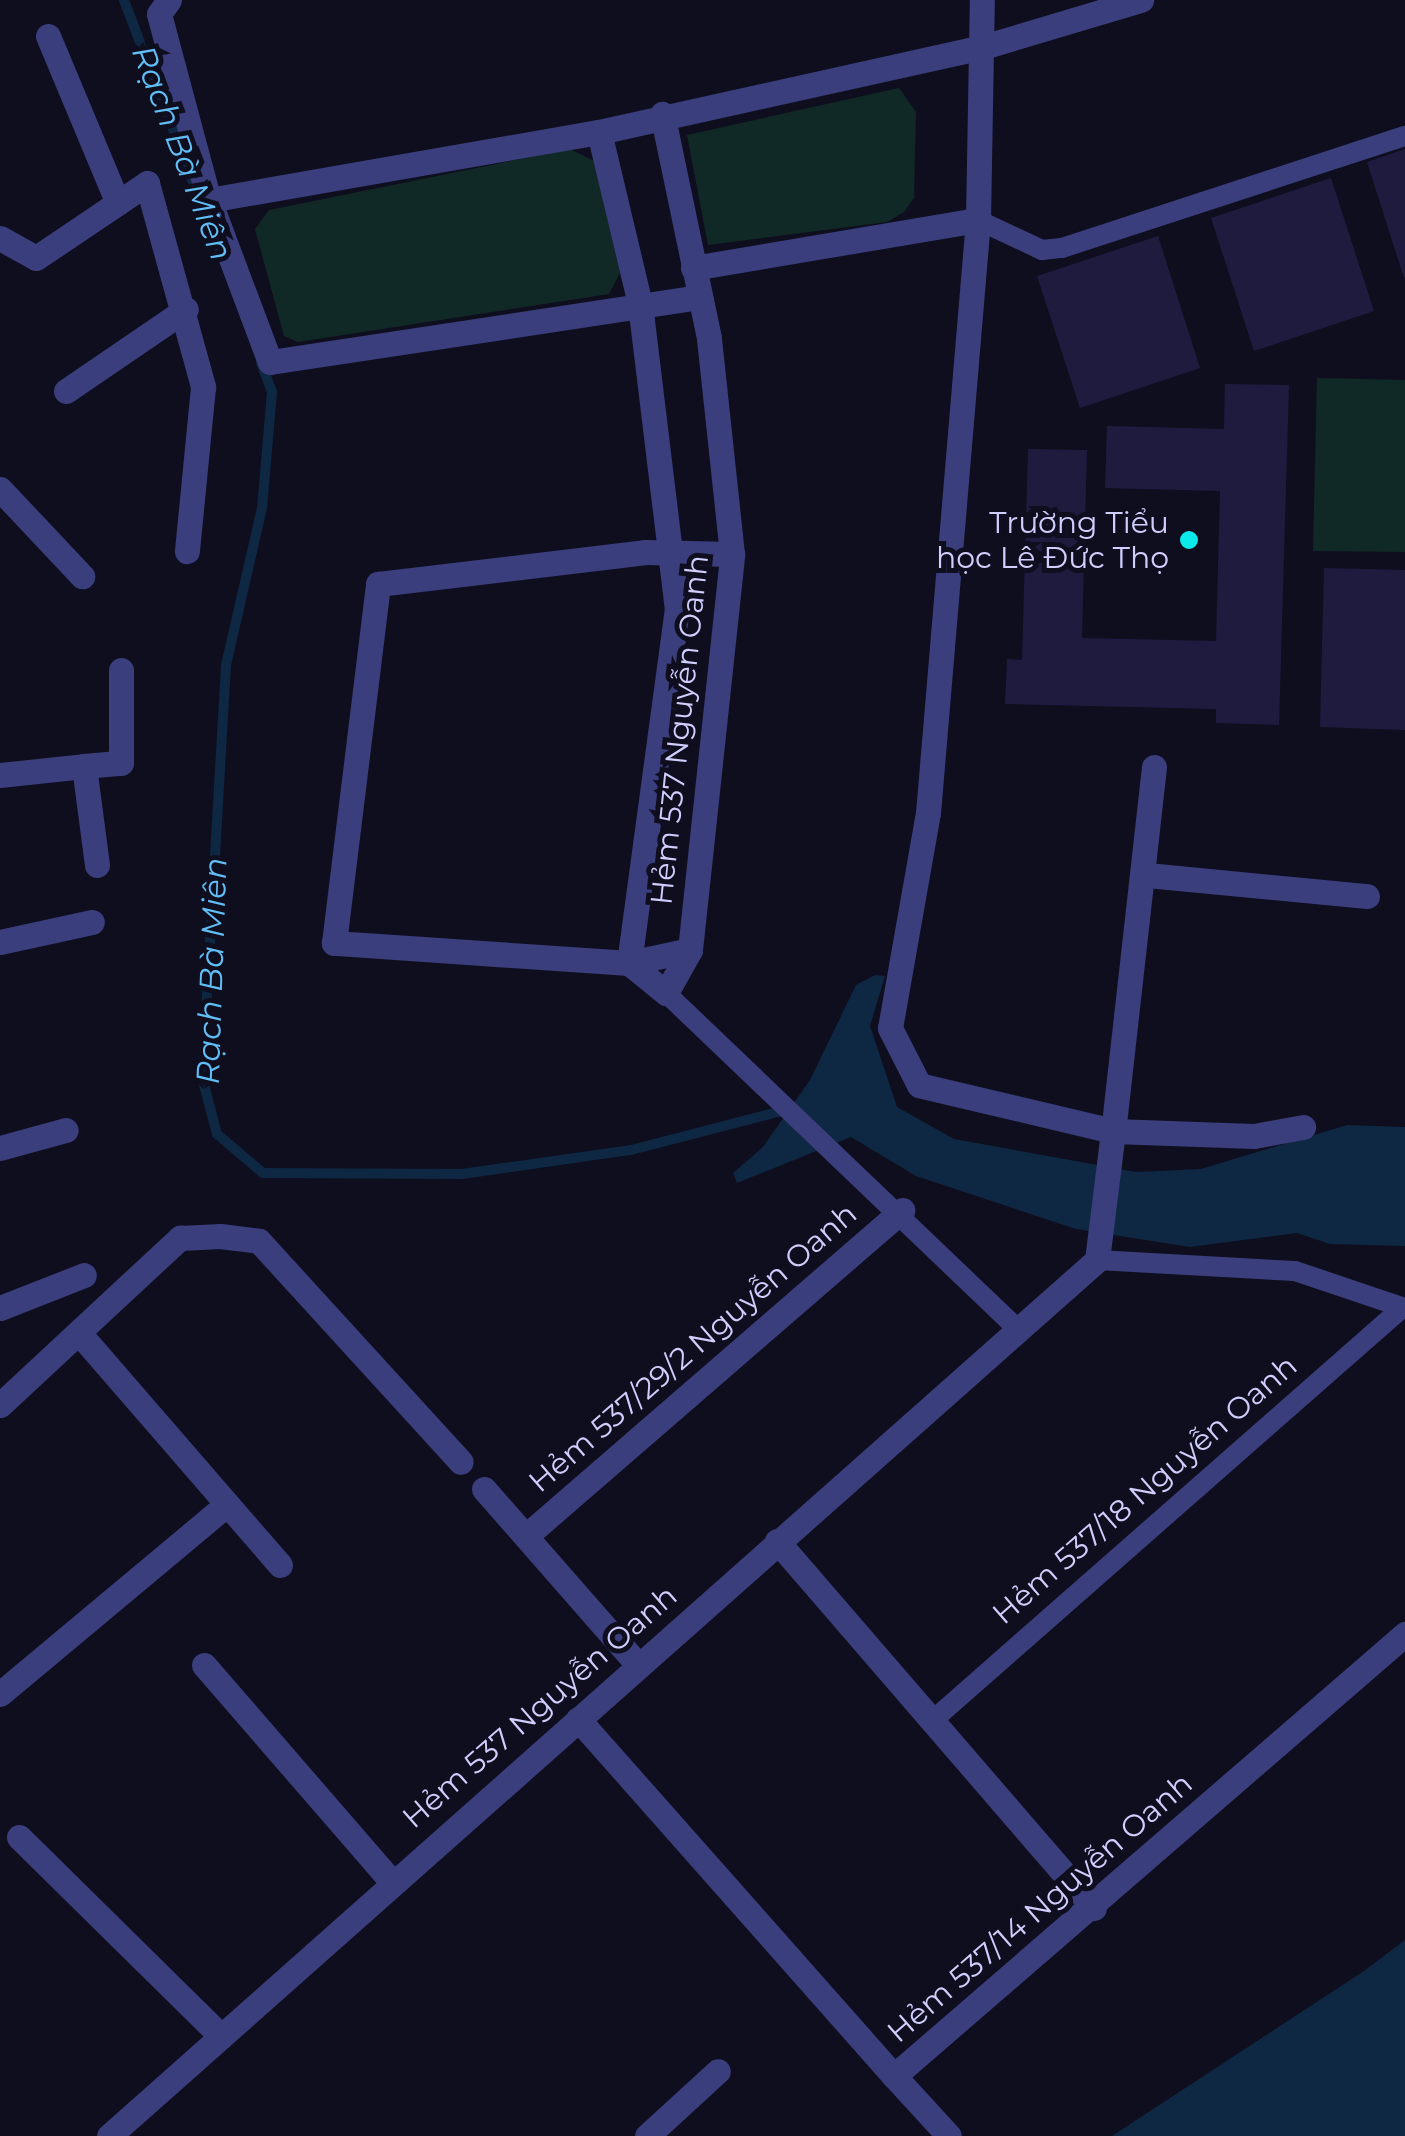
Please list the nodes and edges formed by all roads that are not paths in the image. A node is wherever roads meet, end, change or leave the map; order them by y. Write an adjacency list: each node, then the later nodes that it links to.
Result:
1 (168, 0): 9 (street)
2 (982, 0): 5 (street)
3 (1141, 0): 5 (street)
4 (48, 36): 10 (street)
5 (983, 47): 6 (street); 11 (street)
6 (662, 114): 7 (street); 13 (street, Hẻm 537 Nguyễn Oanh)
7 (599, 132): 9 (street); 15 (street, Hẻm 537 Nguyễn Oanh)
8 (1405, 136): 11 (lane)
9 (209, 200): 15 (street)
10 (118, 203): 12 (street); 16 (street)
11 (978, 220): 13 (street); 37 (street)
12 (2, 232)
13 (693, 268): 14 (street, Hẻm 537 Nguyễn Oanh)
14 (700, 297): 15 (street); 21 (street, Hẻm 537 Nguyễn Oanh)
15 (640, 304): 20 (street, Hẻm 537 Nguyễn Oanh)
16 (186, 309): 17 (street); 19 (street)
17 (66, 391)
18 (0, 489): 22 (street)
19 (187, 551)
20 (670, 553): 21 (street); 33 (street, Hẻm 537 Nguyễn Oanh); 33 (street)
21 (732, 554): 32 (street, Hẻm 537 Nguyễn Oanh)
22 (82, 576)
23 (121, 670): 24 (street)
24 (84, 766): 26 (street); 27 (street)
25 (1154, 766): 28 (street)
26 (0, 774)
27 (97, 866)
28 (1147, 875): 29 (street); 37 (street)
29 (1366, 896)
30 (92, 922): 31 (street)
31 (0, 942)
32 (690, 950): 33 (street); 34 (street, Hẻm 537 Nguyễn Oanh)
33 (629, 963): 34 (street)
34 (666, 992): 39 (lane)
35 (1303, 1127): 37 (street)
36 (66, 1130): 38 (street)
37 (1112, 1142): 40 (street)
38 (0, 1148)
39 (896, 1203): 44 (lane); 50 (street, Hẻm 537/29/2 Nguyễn Oanh)
40 (1099, 1249): 43 (lane); 44 (street, Hẻm 537 Nguyễn Oanh)
41 (84, 1275): 42 (street)
42 (0, 1308)
43 (1403, 1308): 58 (lane, Hẻm 537/18 Nguyễn Oanh)
44 (1015, 1327): 51 (street, Hẻm 537 Nguyễn Oanh)
45 (79, 1333): 46 (street); 47 (street); 49 (street)
46 (0, 1405)
47 (461, 1462)
48 (484, 1488): 50 (street)
49 (227, 1504): 52 (street); 56 (street)
50 (526, 1536): 55 (street)
51 (777, 1541): 55 (street, Hẻm 537 Nguyễn Oanh); 58 (street)
52 (280, 1565)
53 (1405, 1634): 61 (street, Hẻm 537/14 Nguyễn Oanh)
54 (204, 1665): 60 (street)
55 (638, 1665): 57 (street, Hẻm 537 Nguyễn Oanh)
56 (0, 1694)
57 (578, 1719): 60 (street, Hẻm 537 Nguyễn Oanh); 64 (street, Hẻm 537/14 Nguyễn Oanh)
58 (932, 1720): 61 (street)
59 (20, 1837): 62 (street)
60 (392, 1880): 62 (street, Hẻm 537 Nguyễn Oanh)
61 (1094, 1908): 64 (street, Hẻm 537/14 Nguyễn Oanh)
62 (220, 2035): 65 (street, Hẻm 537 Nguyễn Oanh)
63 (718, 2071): 66 (street)
64 (894, 2076): 67 (street)
65 (109, 2136)
66 (647, 2136)
67 (949, 2136)

